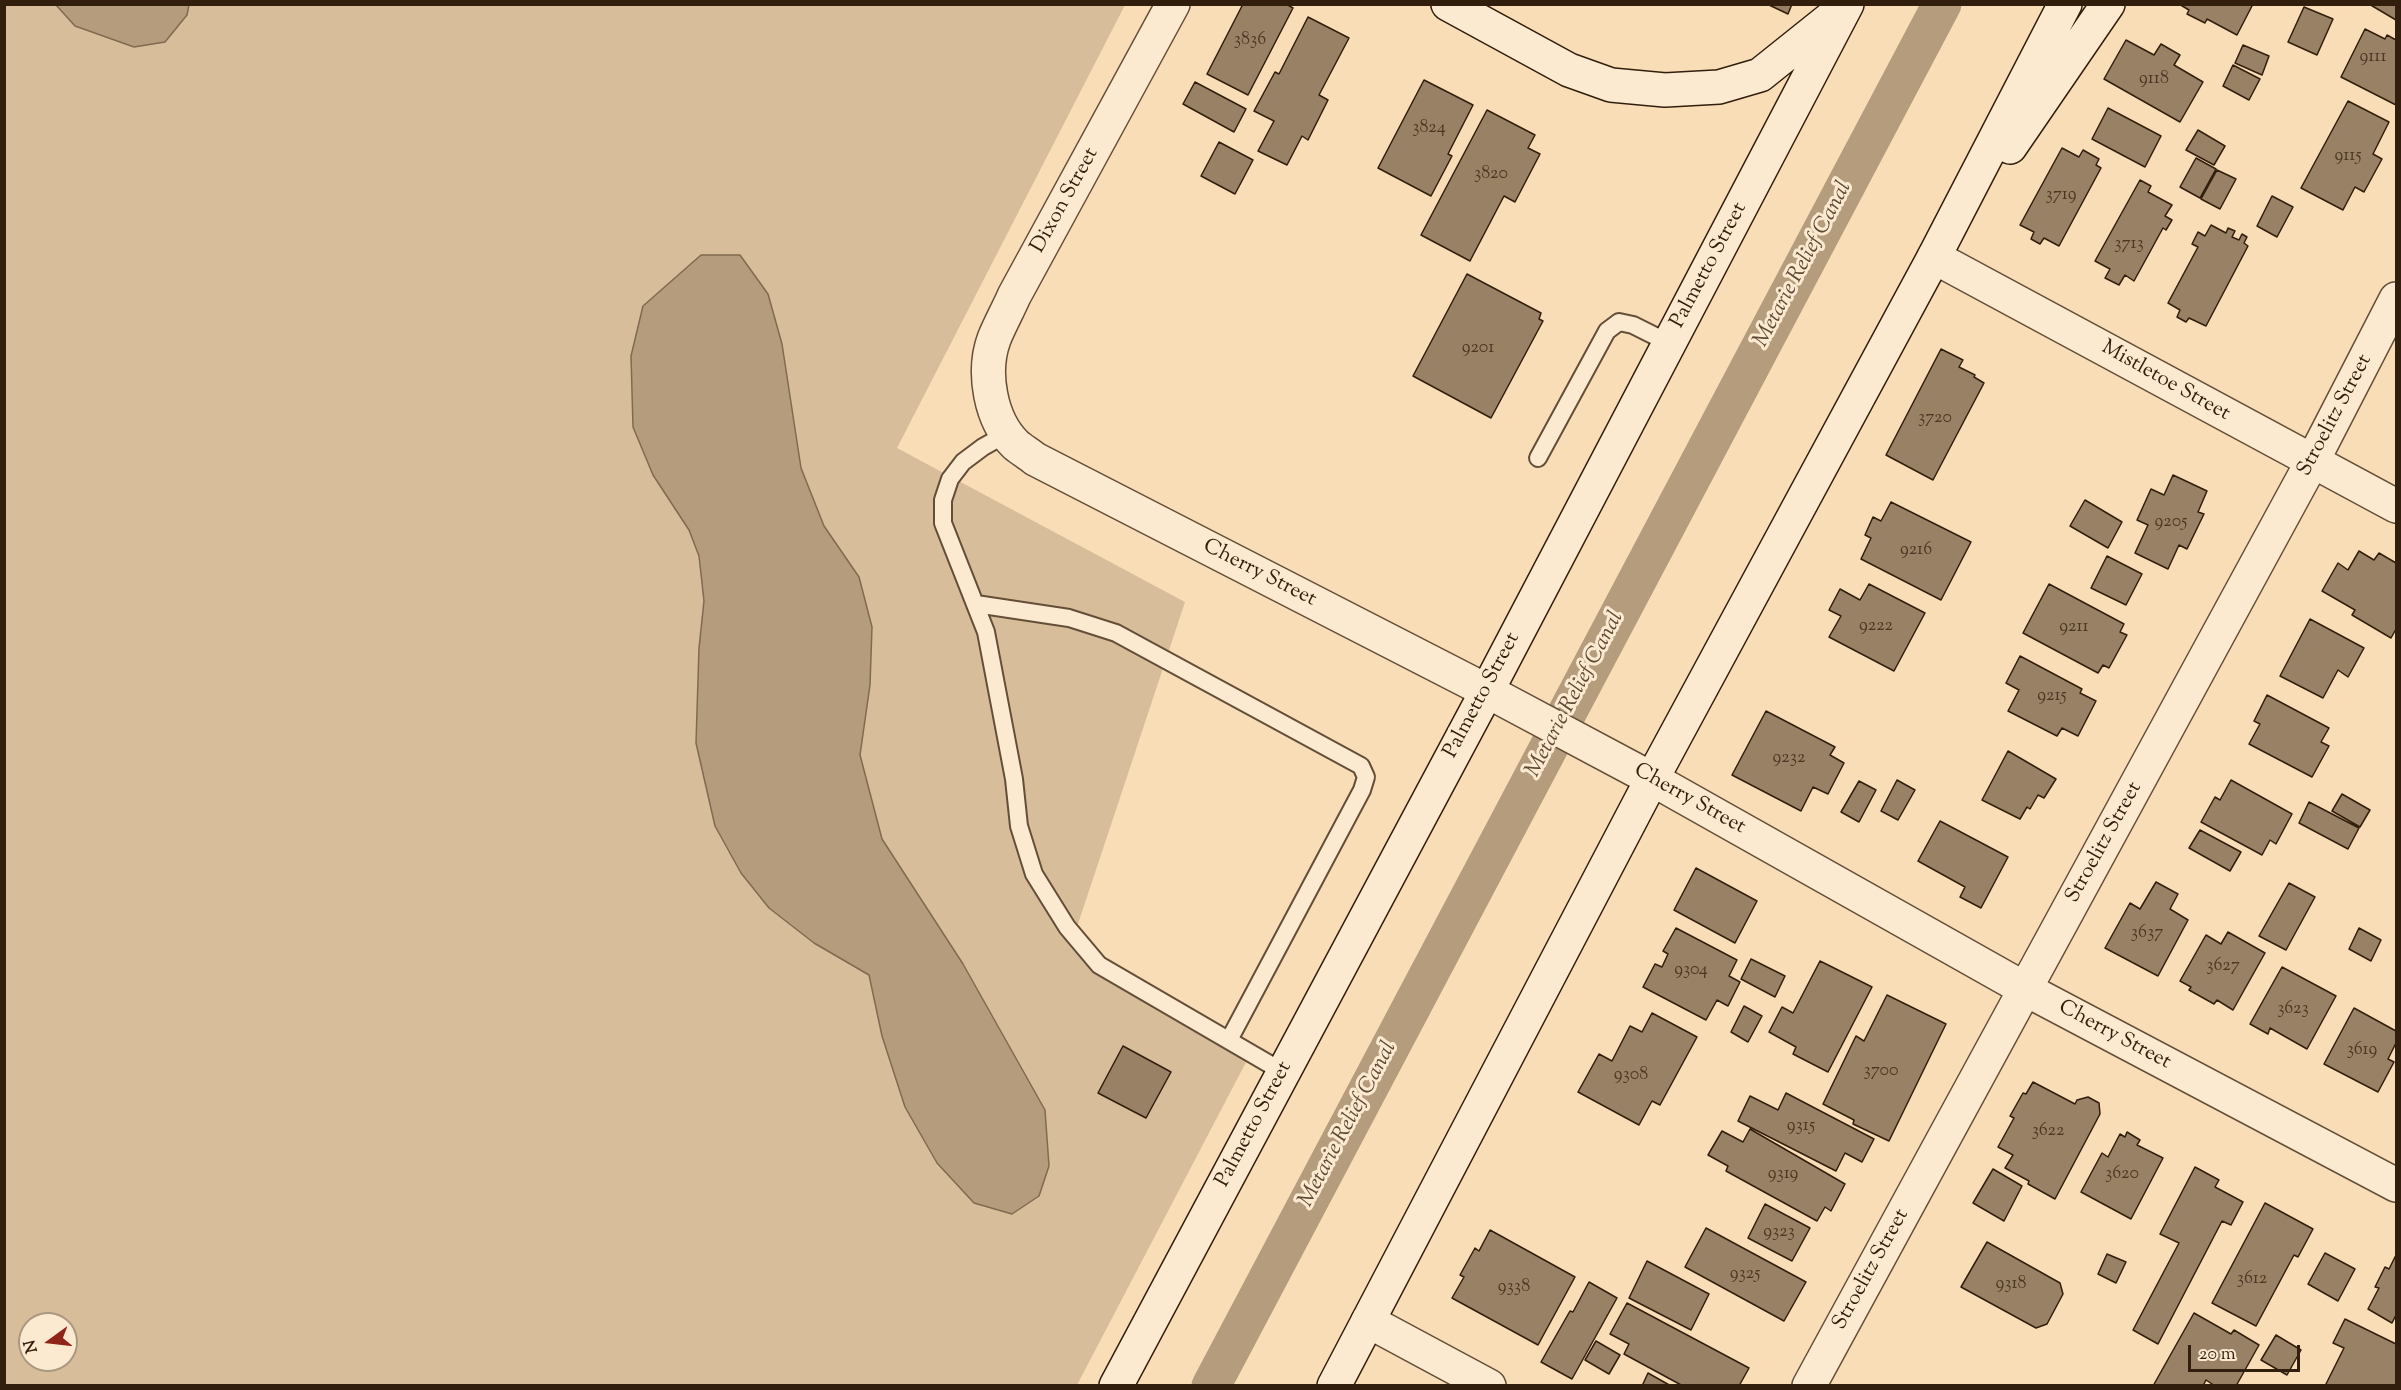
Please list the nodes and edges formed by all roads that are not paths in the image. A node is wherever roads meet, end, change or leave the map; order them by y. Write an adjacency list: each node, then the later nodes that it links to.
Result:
1 (1173, 4): 9 (street, Dixon Street)
2 (1448, 4): 5 (street)
3 (2065, 4): 6 (street)
4 (2108, 4): 6 (street)
5 (1846, 6): 8 (street, Palmetto Street)
6 (1934, 257): 11 (street, Mistletoe Street); 15 (street)
7 (2397, 299): 11 (street, Stroelitz Street)
8 (1669, 343): 10 (lane); 14 (street, Palmetto Street)
9 (1000, 420): 13 (lane); 14 (street, Cherry Street)
10 (1538, 458)
11 (2312, 462): 12 (street, Mistletoe Street); 16 (street, Stroelitz Street)
12 (2397, 507)
13 (976, 604): 17 (lane); 17 (lane)
14 (1500, 698): 15 (street, Cherry Street); 18 (street, Palmetto Street)
15 (1641, 773): 16 (street, Cherry Street); 20 (street)
16 (2025, 989): 19 (street, Cherry Street); 24 (street, Stroelitz Street)
17 (1229, 1040): 18 (lane)
18 (1283, 1072): 21 (street, Palmetto Street)
19 (2397, 1185)
20 (1368, 1321): 22 (street); 23 (street)
21 (1116, 1386)
22 (1334, 1386)
23 (1489, 1386)
24 (1809, 1386)

